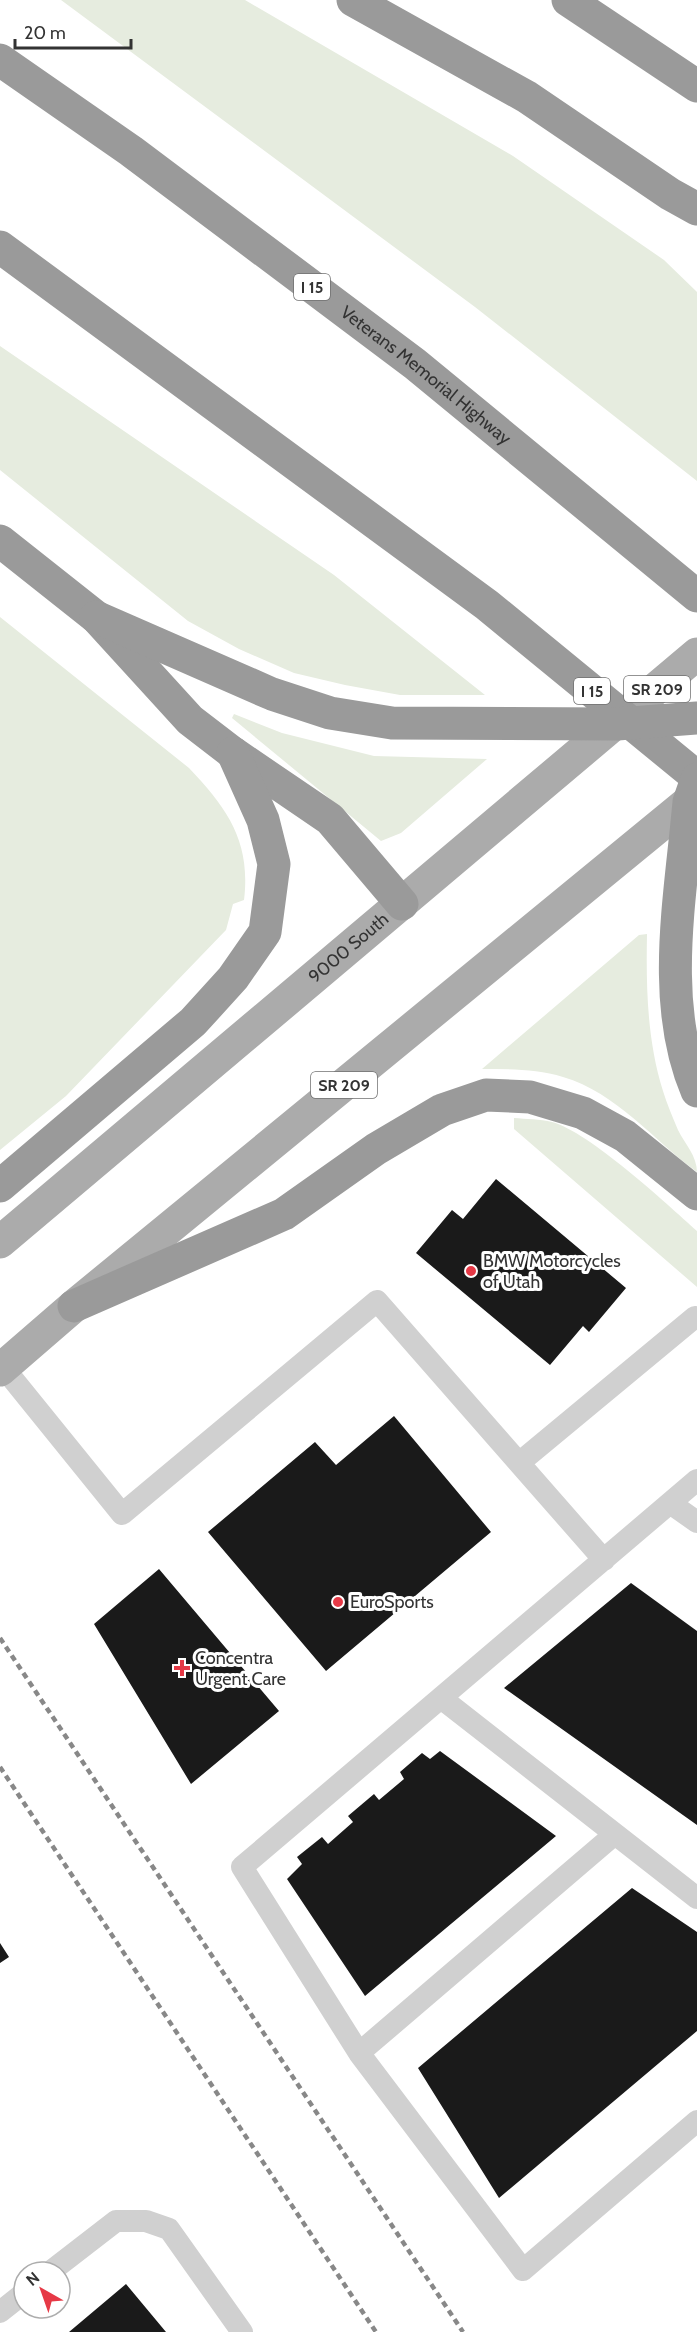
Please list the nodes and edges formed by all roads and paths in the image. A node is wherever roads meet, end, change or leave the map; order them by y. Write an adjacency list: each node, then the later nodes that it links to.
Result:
1 (353, 0): 5 (highway)
2 (568, 0): 4 (highway)
3 (0, 60): 9 (highway, Veterans Memorial Highway / I 15)
4 (697, 86)
5 (683, 201): 6 (highway)
6 (697, 229)
7 (0, 247): 15 (highway, I 15)
8 (0, 541): 10 (highway)
9 (697, 596)
10 (96, 617): 13 (highway); 14 (highway)
11 (697, 654): 13 (main road, 9000 South / SR 209)
12 (697, 718): 13 (highway)
13 (617, 724): 16 (main road, 9000 South / SR 209)
14 (233, 753): 16 (highway); 18 (highway)
15 (695, 788): 17 (highway); 21 (main road, SR 209)
16 (402, 904): 20 (main road, 9000 South / SR 209)
17 (697, 1091)
18 (0, 1186)
19 (697, 1194): 21 (highway)
20 (0, 1242)
21 (74, 1306): 23 (main road, SR 209)
22 (695, 1317): 24 (lane)
23 (2, 1368): 24 (lane)
24 (519, 1463): 28 (lane)
25 (697, 1480): 26 (lane)
26 (670, 1503): 27 (lane); 28 (lane)
27 (697, 1522)
28 (603, 1560): 29 (lane)
29 (441, 1698): 30 (lane); 32 (lane)
30 (615, 1834): 31 (lane); 32 (lane)
31 (697, 1898)
32 (359, 2053): 33 (lane)
33 (697, 2121)
34 (66, 2260): 37 (lane)
35 (12, 2302): 36 (lane)
36 (0, 2312)
37 (242, 2332)

